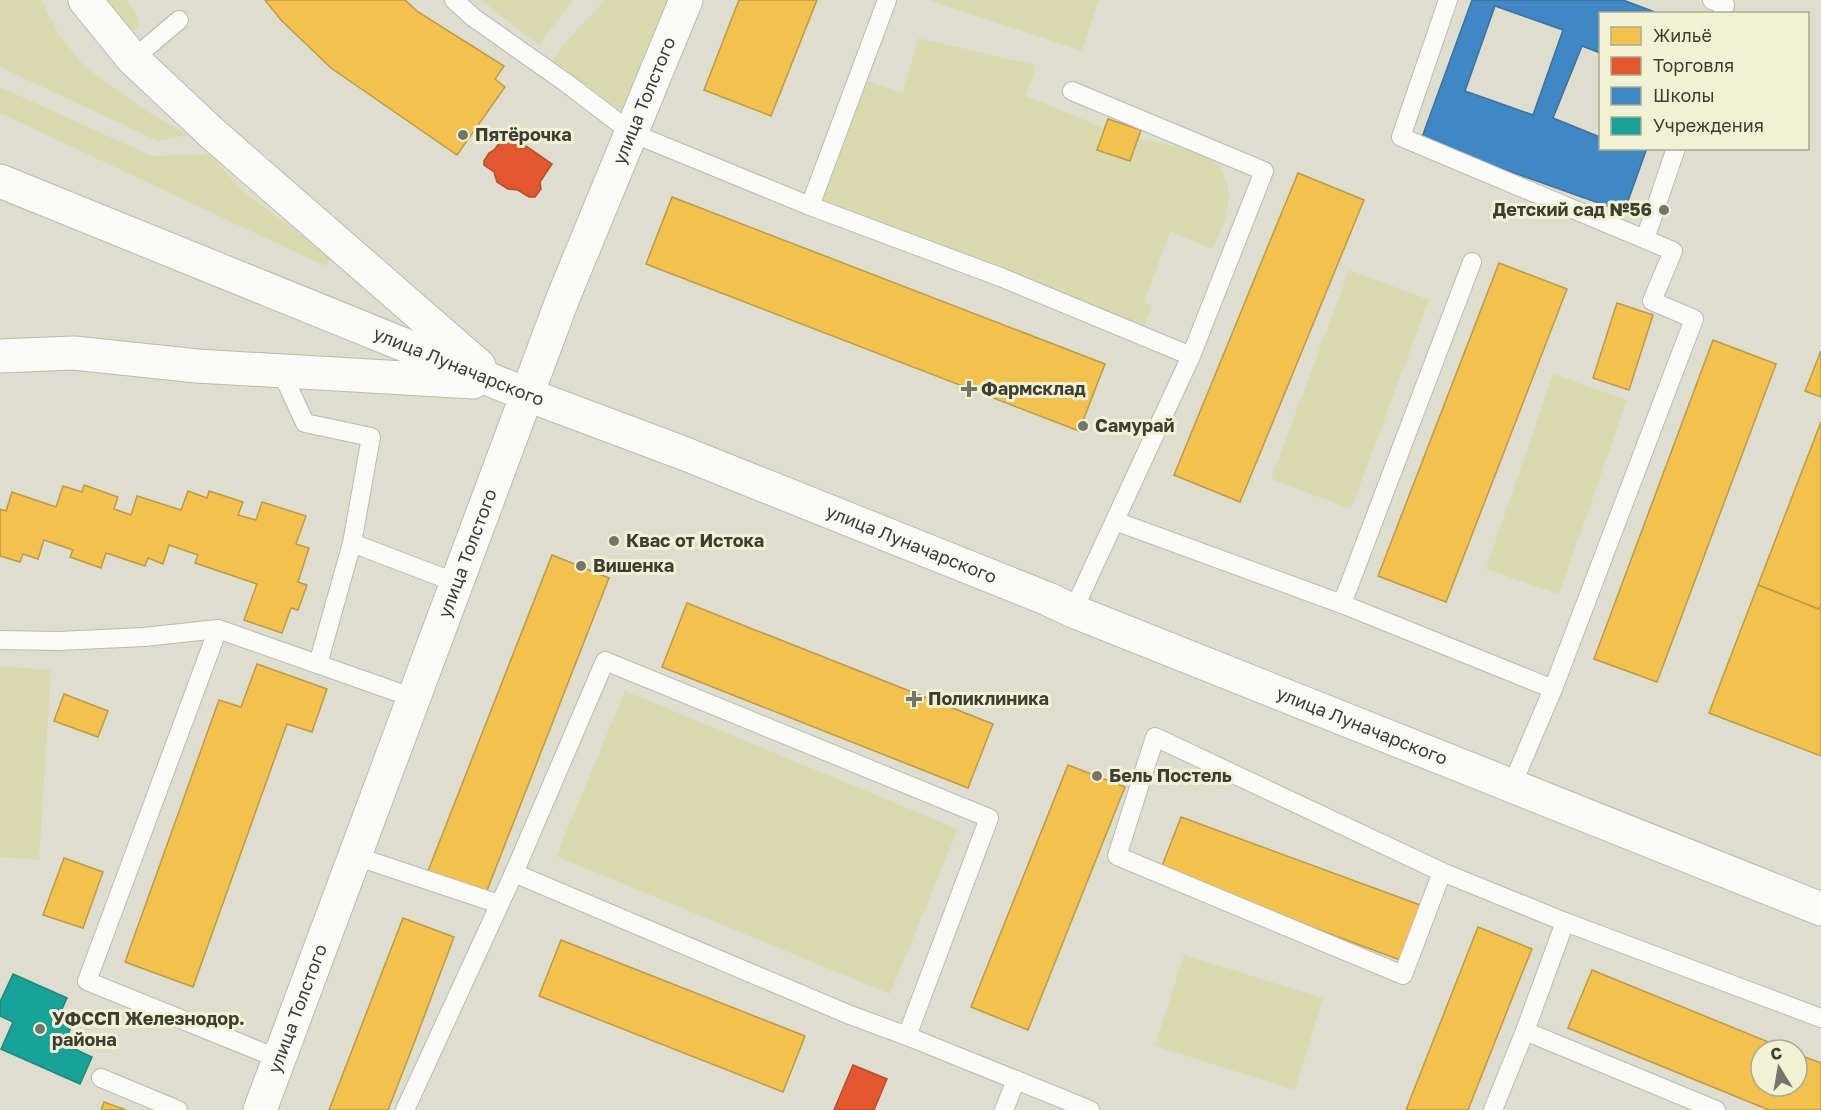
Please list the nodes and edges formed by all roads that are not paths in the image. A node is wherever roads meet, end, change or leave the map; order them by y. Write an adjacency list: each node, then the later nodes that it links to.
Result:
1 (85, 0): 9 (main road)
2 (454, 0): 11 (lane)
3 (686, 0): 11 (main road, улица Толстого)
4 (887, 0): 14 (lane)
5 (1448, 0): 15 (lane)
6 (1712, 0): 7 (lane)
7 (1723, 12)
8 (179, 20): 9 (lane)
9 (133, 59): 20 (main road)
10 (1072, 90): 18 (lane)
11 (632, 133): 14 (lane); 20 (main road, улица Толстого)
12 (1675, 150): 15 (lane)
13 (0, 181): 20 (main road, улица Луначарского)
14 (810, 206): 18 (lane)
15 (1645, 239): 29 (lane)
16 (1472, 262): 24 (lane)
17 (0, 356): 19 (main road)
18 (1191, 356): 21 (lane)
19 (281, 371): 20 (main road); 22 (lane)
20 (513, 389): 23 (main road, улица Толстого); 25 (main road, улица Луначарского)
21 (1115, 520): 24 (lane); 25 (lane)
22 (352, 543): 23 (lane); 28 (lane)
23 (457, 583): 30 (main road, улица Толстого)
24 (1342, 604): 29 (lane)
25 (1073, 611): 31 (main road, улица Луначарского)
26 (218, 629): 27 (lane); 28 (lane); 41 (lane)
27 (0, 640)
28 (318, 664): 30 (lane)
29 (1553, 689): 31 (lane)
30 (414, 698): 32 (main road, улица Толстого)
31 (1512, 785): 36 (main road, улица Луначарского)
32 (355, 856): 35 (lane); 41 (main road, улица Толстого)
33 (1442, 872): 33 (lane); 37 (lane)
34 (514, 873): 35 (lane); 40 (lane); 40 (lane)
35 (499, 904): 46 (lane)
36 (1821, 909)
37 (1565, 922): 38 (lane); 39 (lane)
38 (1821, 1018)
39 (1525, 1031): 49 (lane); 50 (lane)
40 (907, 1036): 43 (lane)
41 (279, 1059): 45 (main road, улица Толстого)
42 (101, 1078): 44 (lane)
43 (1016, 1080): 47 (lane); 48 (lane)
44 (178, 1110)
45 (260, 1110)
46 (405, 1110)
47 (1004, 1110)
48 (1090, 1110)
49 (1493, 1110)
50 (1716, 1110)

